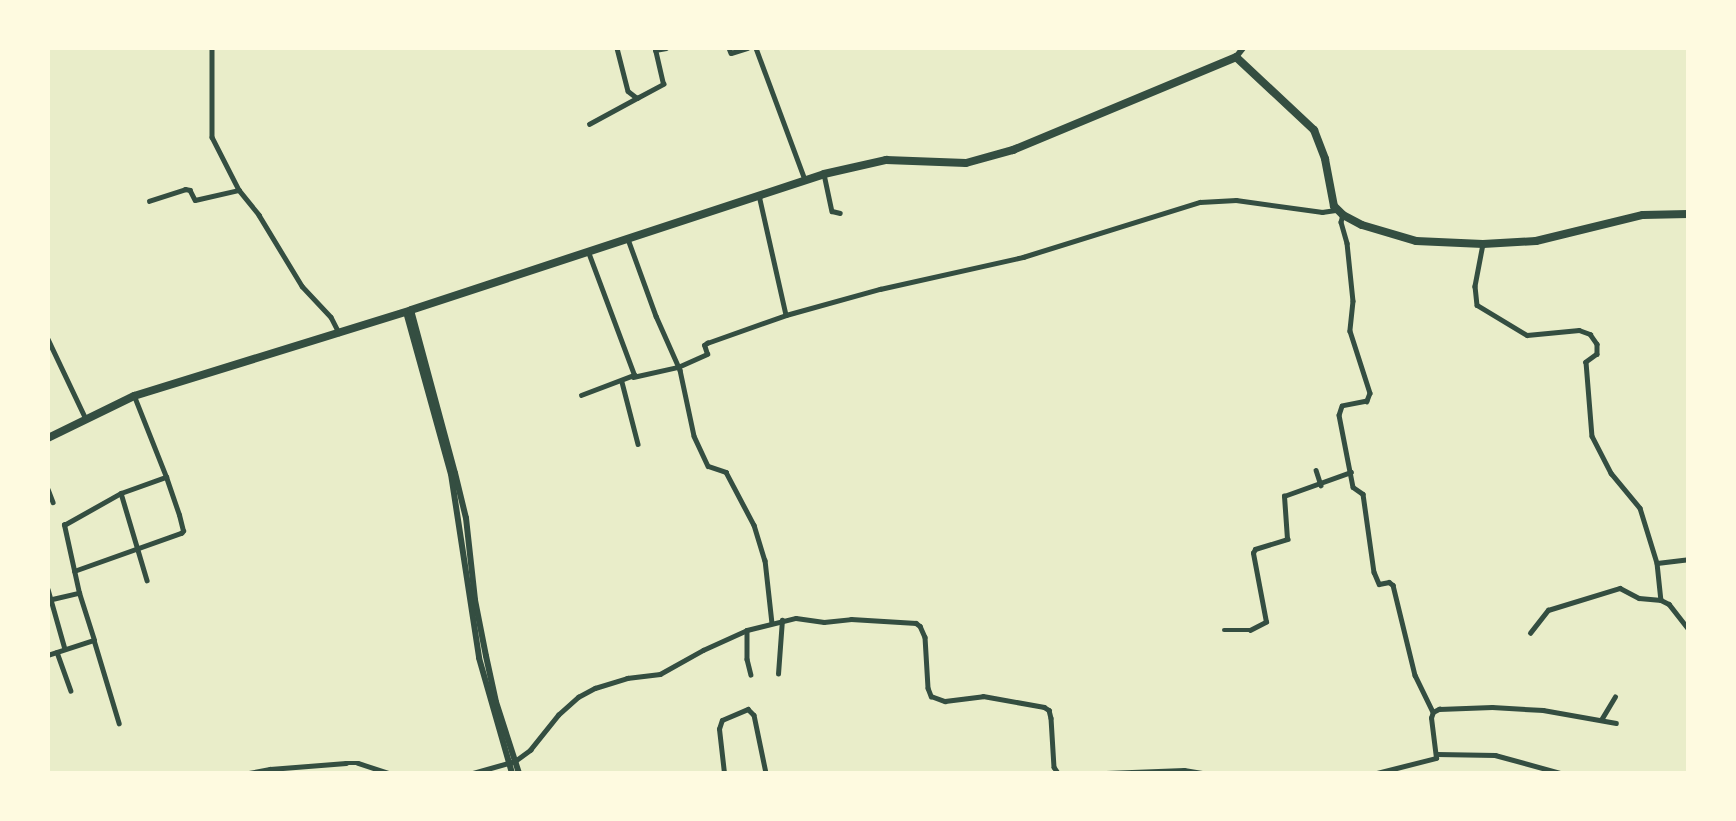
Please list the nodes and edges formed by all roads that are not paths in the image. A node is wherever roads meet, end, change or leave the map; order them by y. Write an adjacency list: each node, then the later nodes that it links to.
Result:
1 (212, 48): 13 (street)
2 (617, 48): 9 (street)
3 (666, 48): 9 (street)
4 (729, 48): 5 (street)
5 (747, 48)
6 (756, 48): 12 (street)
7 (1243, 48): 8 (street)
8 (1236, 57): 11 (main road); 16 (main road)
9 (637, 99): 10 (street)
10 (589, 124)
11 (824, 174): 12 (main road); 17 (street)
12 (805, 180): 14 (main road)
13 (240, 190): 15 (street); 24 (street)
14 (759, 195): 19 (main road); 23 (street)
15 (149, 201)
16 (1340, 212): 20 (main road); 23 (street); 35 (street)
17 (840, 213)
18 (1688, 214): 20 (main road)
19 (628, 238): 21 (main road); 26 (street)
20 (1483, 244): 43 (street)
21 (588, 251): 22 (main road); 27 (street)
22 (409, 311): 24 (main road); 69 (street)
23 (786, 315): 26 (street)
24 (339, 333): 30 (main road)
25 (48, 339): 31 (street)
26 (678, 367): 27 (street); 51 (street)
27 (633, 377): 28 (street)
28 (622, 382): 29 (street); 33 (street)
29 (581, 395)
30 (134, 396): 31 (main road); 36 (street)
31 (86, 419): 32 (main road)
32 (48, 438)
33 (638, 444)
34 (1316, 470): 37 (street)
35 (1352, 472): 37 (street); 64 (street)
36 (166, 477): 39 (street); 41 (street)
37 (1321, 485): 54 (street)
38 (48, 489): 40 (street)
39 (121, 493): 41 (street); 44 (street)
40 (53, 502)
41 (137, 549): 44 (street); 45 (street)
42 (1688, 560): 43 (street)
43 (1658, 563): 49 (street)
44 (74, 571): 47 (street)
45 (147, 580)
46 (48, 589): 48 (street)
47 (79, 593): 48 (street); 56 (street)
48 (50, 600): 57 (street)
49 (1661, 600): 52 (street); 55 (street)
50 (782, 620): 51 (street); 60 (street); 77 (street)
51 (772, 623): 53 (street)
52 (1688, 628)
53 (747, 630): 61 (street); 69 (street)
54 (1224, 630)
55 (1530, 633)
56 (94, 640): 57 (street); 66 (street)
57 (65, 650): 58 (street)
58 (57, 652): 59 (street); 62 (street)
59 (48, 655)
60 (778, 674)
61 (751, 675)
62 (70, 691)
63 (1615, 697): 65 (street)
64 (1433, 712): 65 (street); 68 (street)
65 (1601, 720): 67 (street)
66 (119, 723)
67 (1617, 723)
68 (1437, 754): 80 (street); 81 (street)
69 (512, 762): 72 (street); 73 (street); 74 (street)
70 (249, 773): 71 (street)
71 (389, 773)
72 (473, 773)
73 (512, 773)
74 (519, 773)
75 (724, 773): 76 (street)
76 (766, 773)
77 (1058, 773)
78 (1106, 773): 79 (street)
79 (1202, 773)
80 (1377, 773)
81 (1560, 773)

